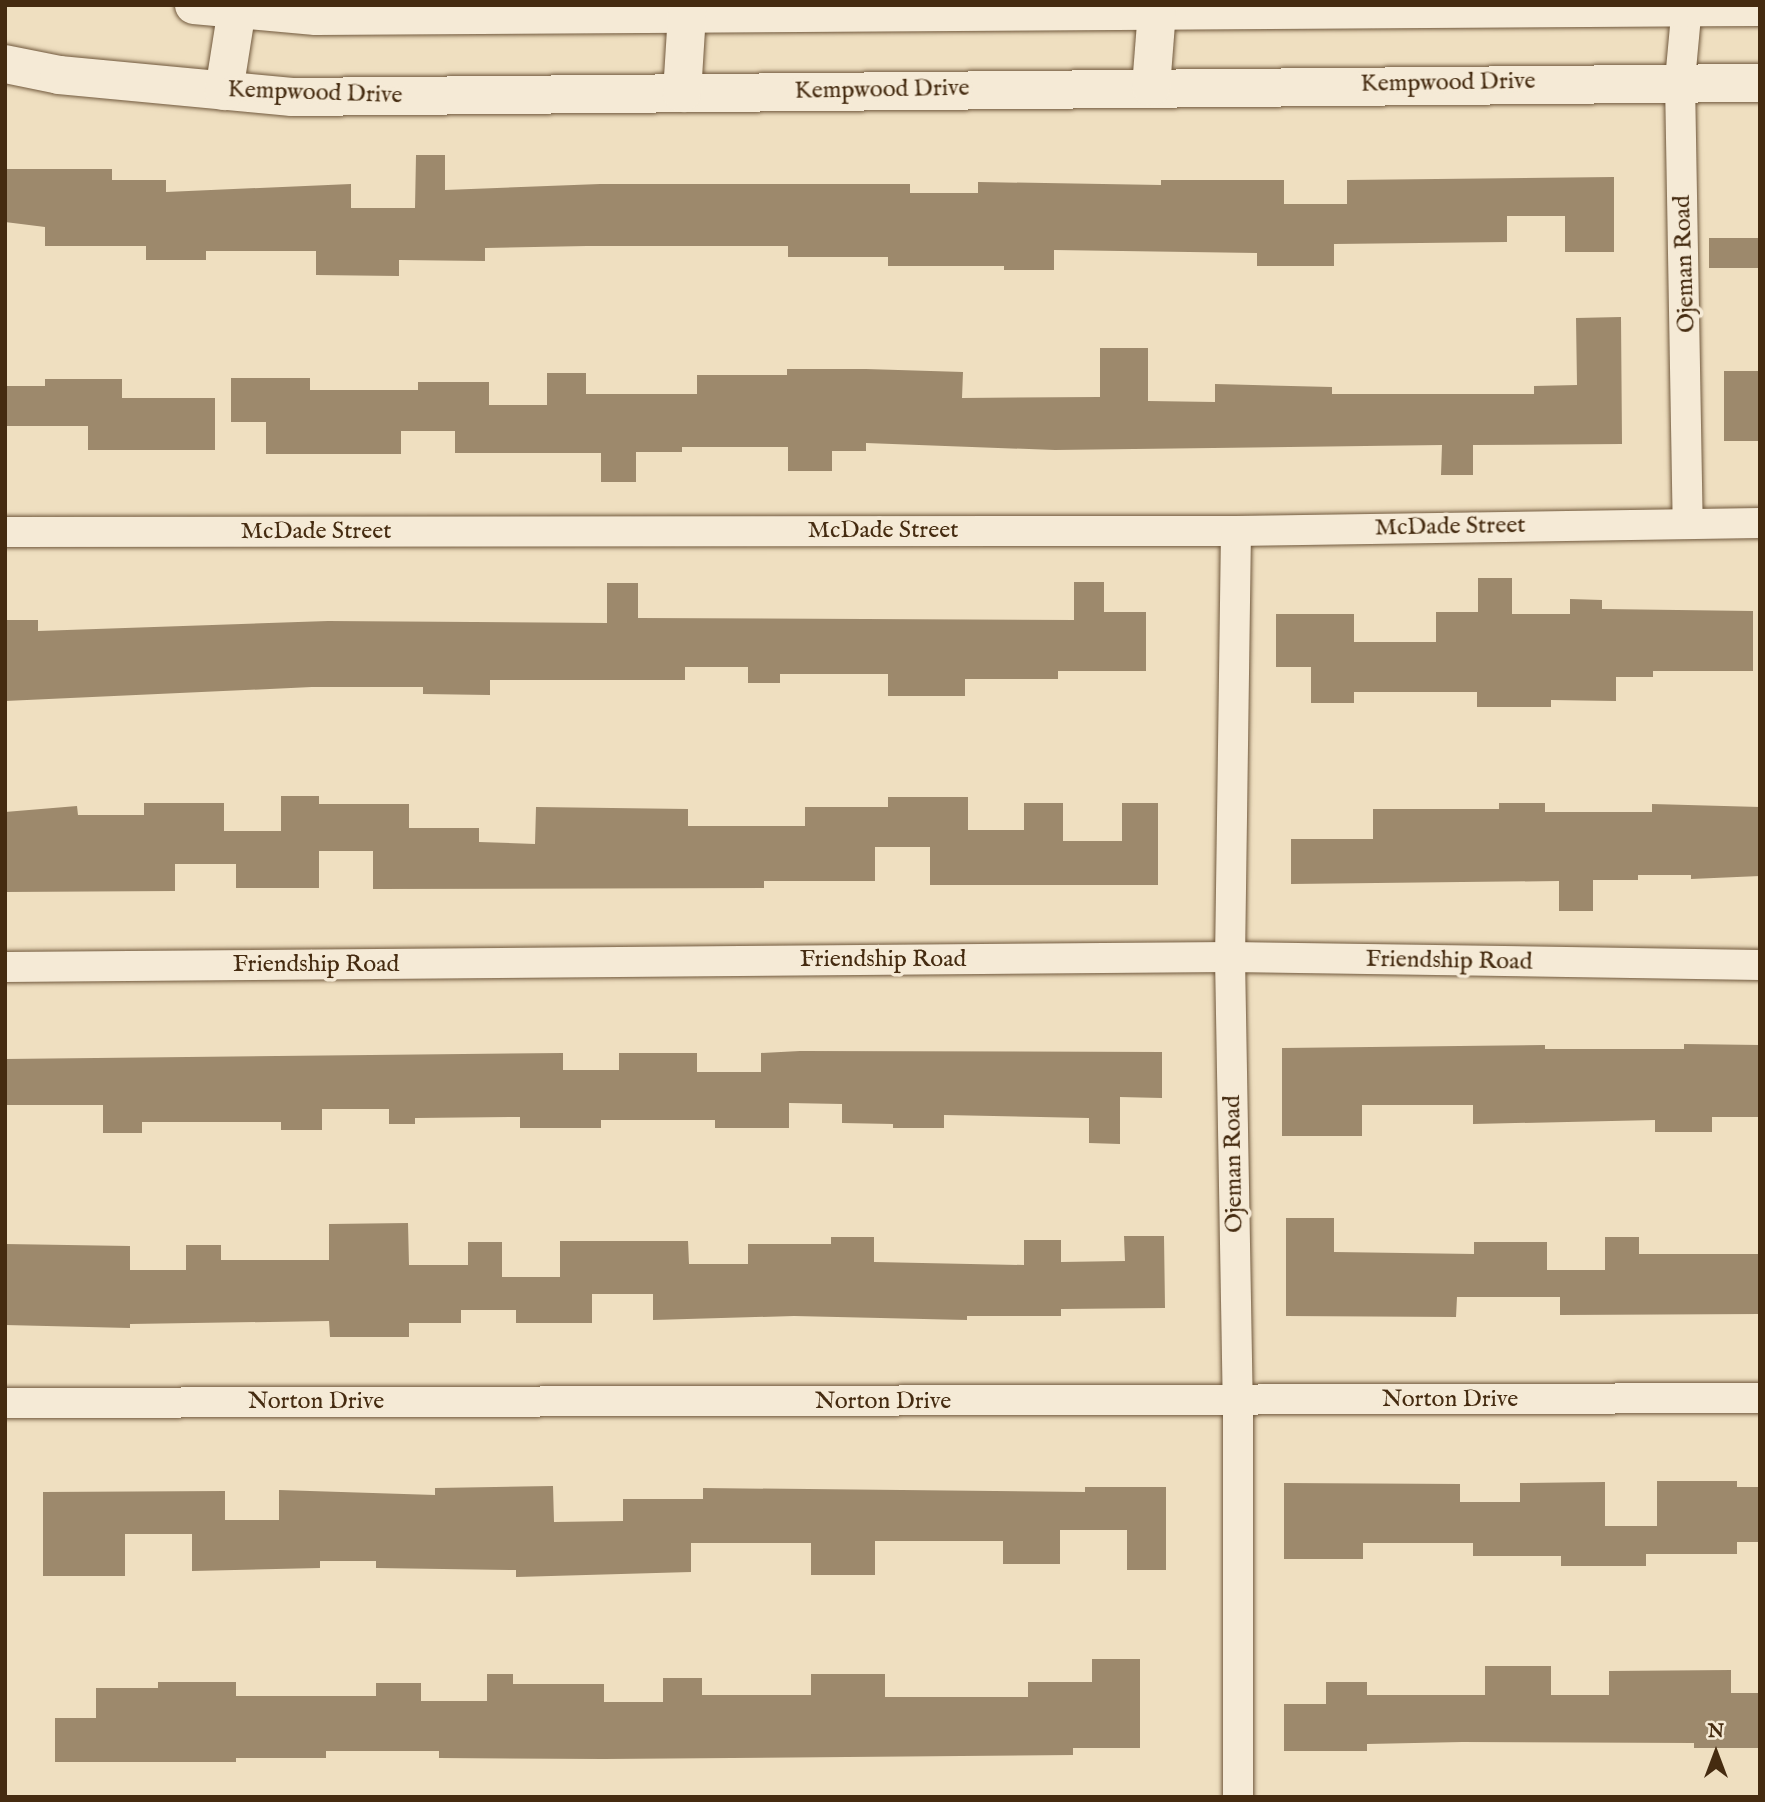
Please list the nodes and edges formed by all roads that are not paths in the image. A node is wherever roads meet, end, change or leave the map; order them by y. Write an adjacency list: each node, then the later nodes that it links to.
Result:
1 (194, 5): 4 (main road)
2 (1687, 6): 3 (main road); 5 (main road); 8 (street, Ojeman Road)
3 (1760, 7)
4 (237, 9): 6 (main road); 11 (main road)
5 (1157, 10): 6 (main road); 10 (main road)
6 (687, 13): 12 (main road)
7 (5, 64): 11 (main road, Kempwood Drive)
8 (1680, 81): 9 (main road, Kempwood Drive); 10 (main road, Kempwood Drive); 13 (street, Ojeman Road)
9 (1760, 83)
10 (1151, 87): 12 (main road, Kempwood Drive)
11 (224, 91): 12 (main road, Kempwood Drive)
12 (681, 93)
13 (1688, 522): 14 (street, McDade Street); 15 (street, McDade Street)
14 (1760, 523)
15 (1236, 531): 16 (street, McDade Street); 17 (street, Ojeman Road)
16 (5, 532)
17 (1230, 957): 18 (street, Friendship Road); 19 (street, Friendship Road); 21 (street, Ojeman Road)
18 (1760, 965)
19 (5, 967)
20 (1760, 1398): 21 (street, Norton Drive)
21 (1238, 1402): 22 (street, Norton Drive); 23 (street, Ojeman Road)
22 (5, 1403)
23 (1238, 1797)

